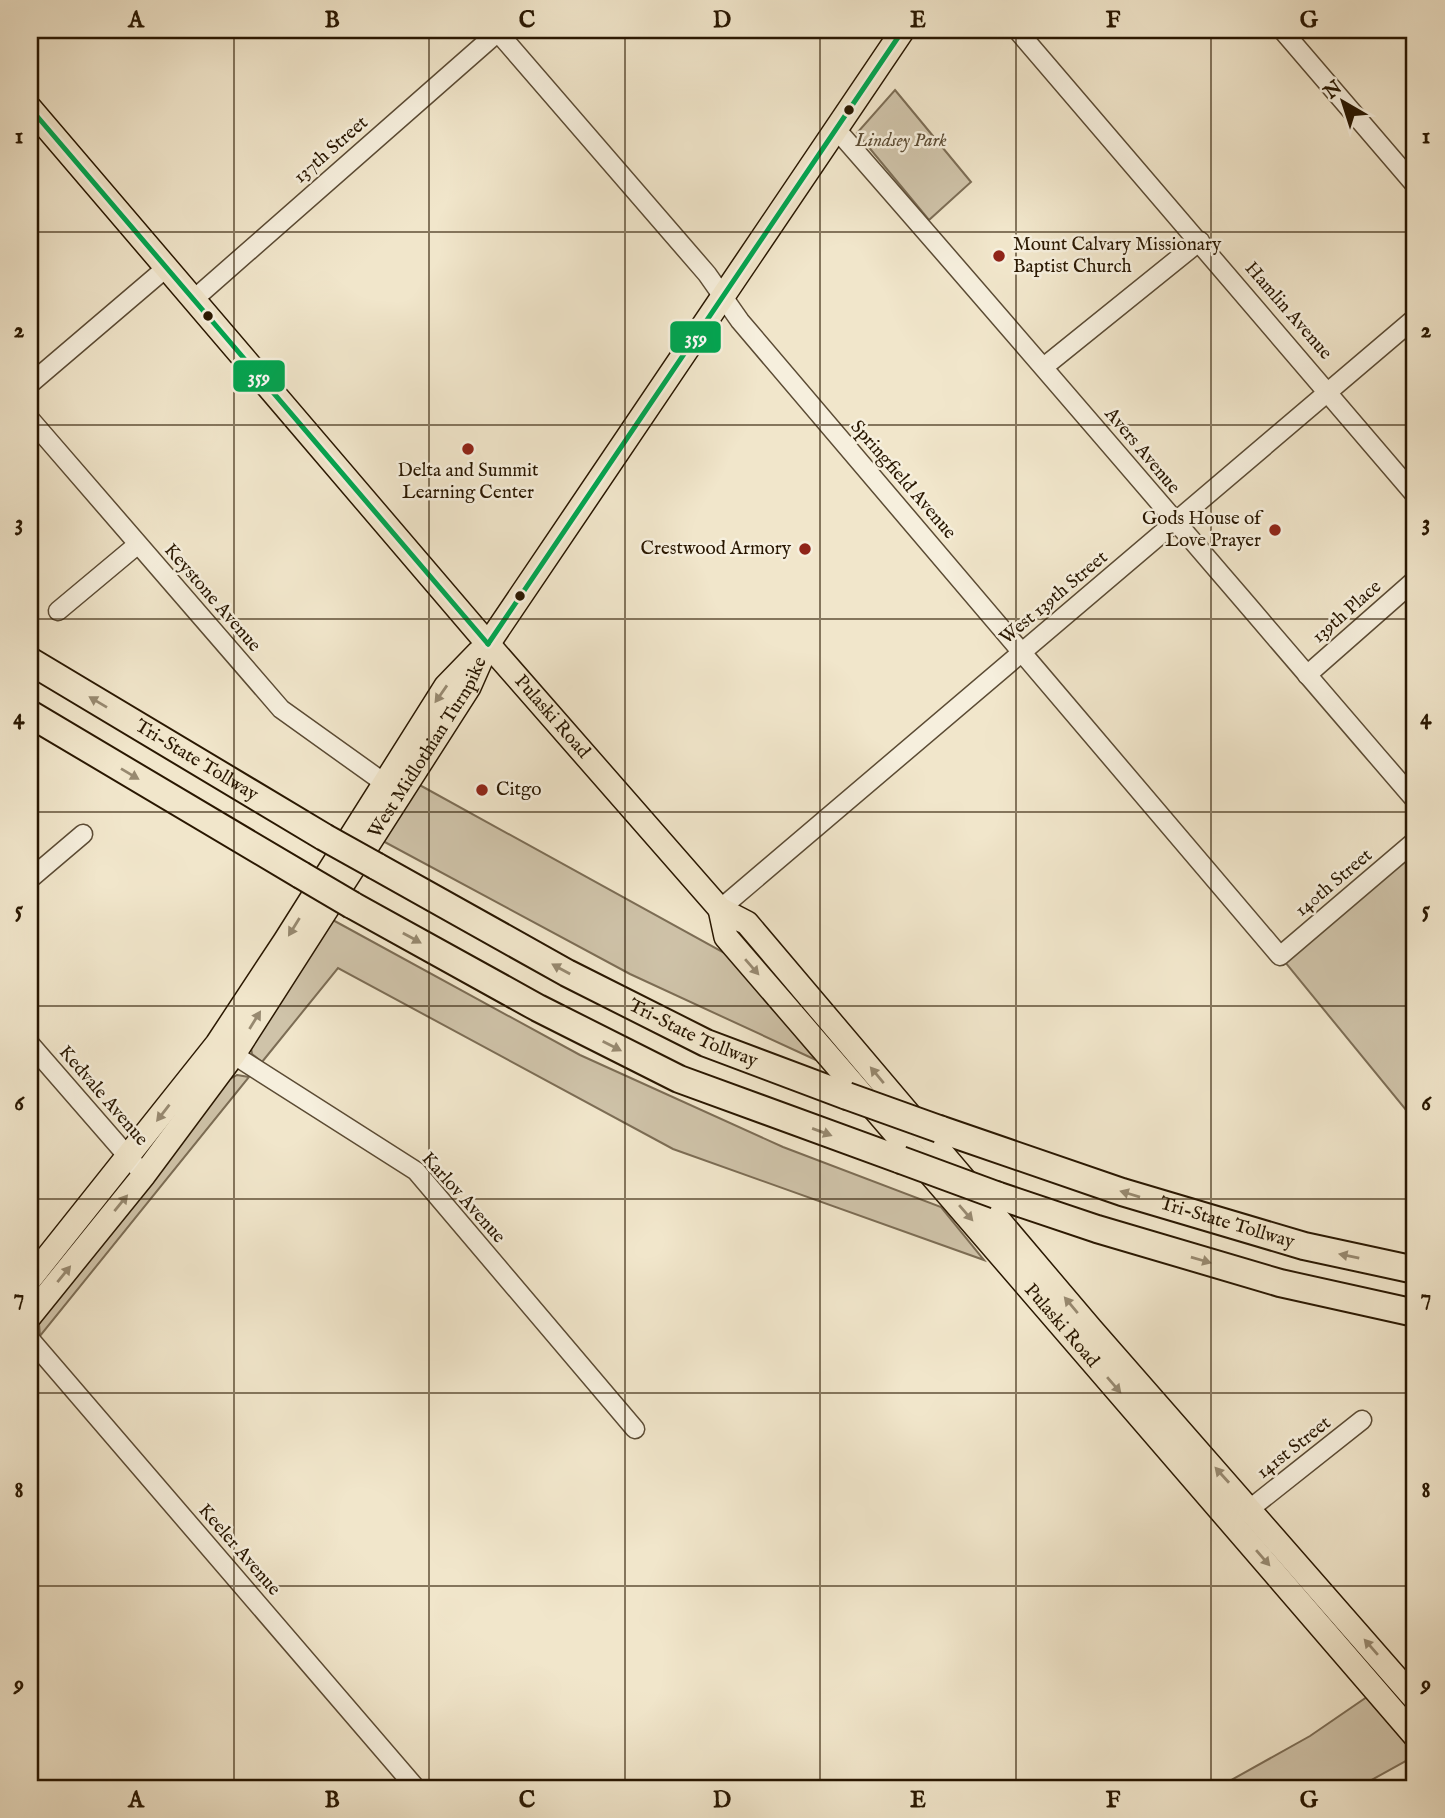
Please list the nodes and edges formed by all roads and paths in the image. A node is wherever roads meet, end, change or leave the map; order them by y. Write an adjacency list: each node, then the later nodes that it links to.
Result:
1 (903, 30): 6 (main road)
2 (1017, 30): 8 (street, Hamlin Avenue)
3 (1282, 30): 7 (street)
4 (497, 31): 10 (street, Springfield Avenue); 11 (street, 137th Street)
5 (30, 108): 9 (main road, Pulaski Road)
6 (836, 129): 10 (main road); 13 (street, Avers Avenue)
7 (1415, 185)
8 (1200, 241): 13 (street); 15 (street, Hamlin Avenue)
9 (166, 268): 11 (main road, Pulaski Road); 14 (street)
10 (723, 297): 22 (main road); 23 (street, Springfield Avenue)
11 (193, 300): 22 (main road, Pulaski Road)
12 (1415, 318): 15 (street, West 139th Street)
13 (1045, 366): 18 (street, Avers Avenue)
14 (30, 384)
15 (1329, 391): 17 (street, Hamlin Avenue); 18 (street, West 139th Street)
16 (30, 419): 19 (street, Keystone Avenue)
17 (1415, 495)
18 (1175, 522): 23 (street, West 139th Street); 25 (street, Avers Avenue)
19 (137, 545): 21 (street); 27 (street, Keystone Avenue)
20 (1415, 580): 25 (street, 139th Place)
21 (58, 611)
22 (488, 644): 27 (main road, West Midlothian Turnpike, one-way to 27); 32 (main road, Pulaski Road); 35 (main road, West Midlothian Turnpike, one-way to 22)
23 (1023, 652): 32 (street, West 139th Street); 33 (street, Springfield Avenue)
24 (30, 661): 38 (highway, Tri-State Tollway, one-way to 24, bridge)
25 (1307, 675): 28 (street, Avers Avenue)
26 (30, 714): 40 (highway, one-way to 40, bridge)
27 (383, 782): 35 (main road, West Midlothian Turnpike, one-way to 35)
28 (1415, 800)
29 (83, 834): 31 (street)
30 (1415, 841): 33 (street, 140th Street)
31 (30, 879)
32 (720, 909): 45 (main road, Pulaski Road, one-way to 32); 47 (main road, Pulaski Road, one-way to 47)
33 (1280, 957)
34 (30, 1044): 36 (street, Kedvale Avenue)
35 (225, 1049): 36 (main road, West Midlothian Turnpike, one-way to 36); 37 (main road, West Midlothian Turnpike); 44 (street, Karlov Avenue)
36 (128, 1157): 37 (street, Kedvale Avenue); 39 (main road, West Midlothian Turnpike)
37 (144, 1175): 41 (main road, West Midlothian Turnpike, one-way to 37)
38 (1415, 1270)
39 (30, 1279)
40 (1415, 1313)
41 (30, 1316)
42 (30, 1339): 48 (street, Keeler Avenue)
43 (1362, 1420): 45 (street, 141st Street)
44 (635, 1429)
45 (1251, 1508): 46 (main road, Pulaski Road, one-way to 45)
46 (1415, 1699)
47 (1415, 1736)
48 (416, 1788)

